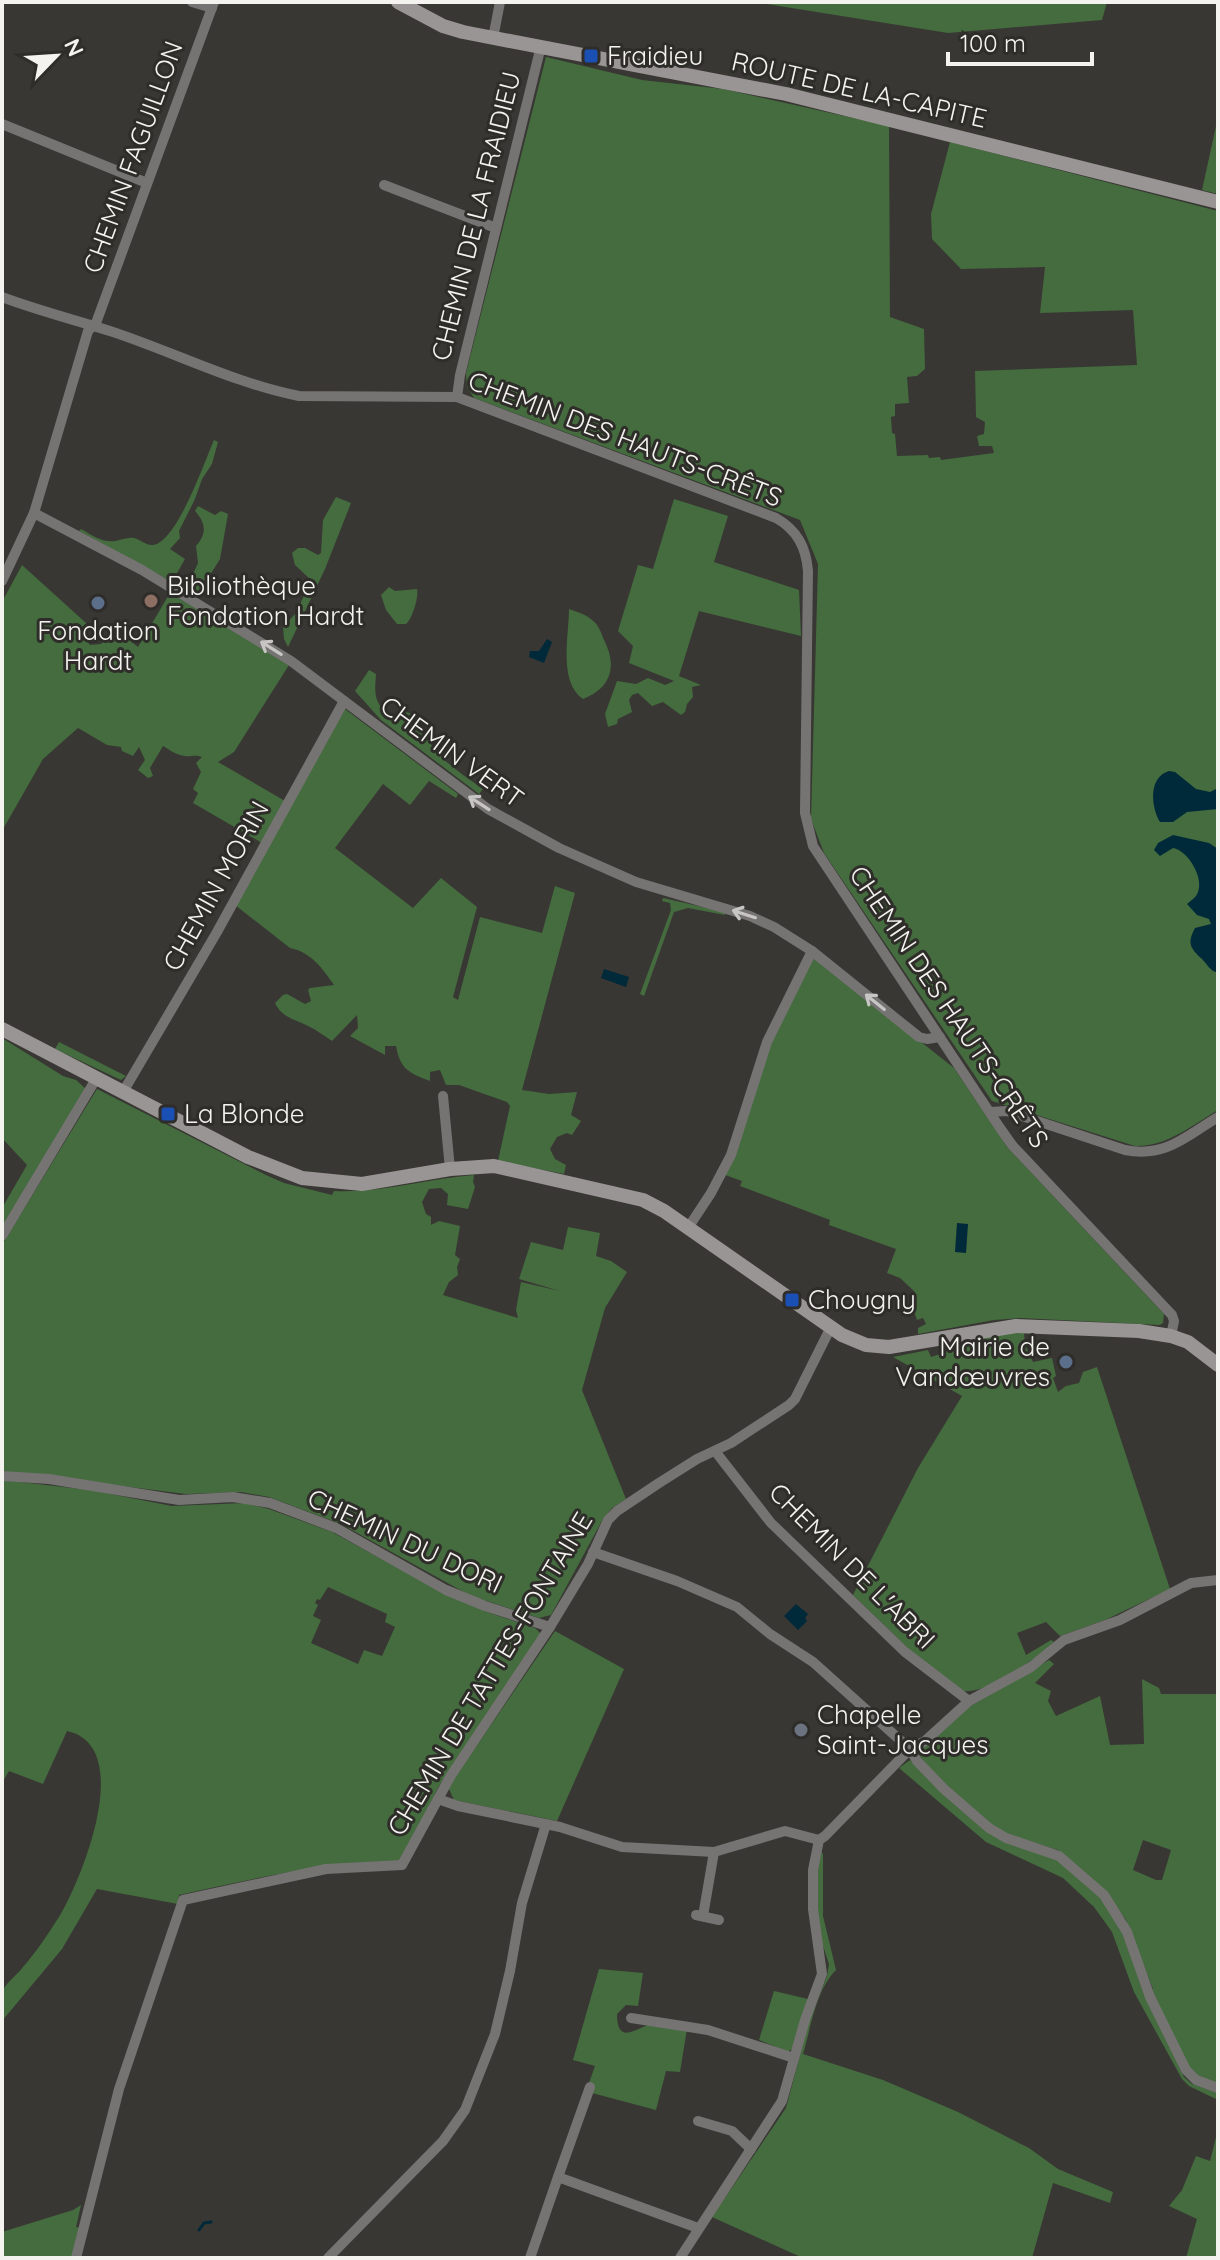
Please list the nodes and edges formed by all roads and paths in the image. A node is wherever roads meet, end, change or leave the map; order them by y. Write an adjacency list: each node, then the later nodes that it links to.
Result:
1 (192, 2): 4 (street)
2 (398, 2): 5 (main road, ROUTE DE LA-CAPITE)
3 (500, 2): 5 (street)
4 (213, 5): 8 (street, CHEMIN FAGUILLON)
5 (493, 38): 6 (main road, ROUTE DE LA-CAPITE)
6 (541, 46): 10 (main road, ROUTE DE LA-CAPITE); 11 (street, CHEMIN DE LA FRAIDIEU)
7 (2, 124): 8 (street)
8 (147, 183): 13 (street, CHEMIN FAGUILLON)
9 (384, 185): 11 (street)
10 (1218, 202)
11 (496, 228): 14 (street, CHEMIN DE LA FRAIDIEU)
12 (2, 297): 13 (street, CHEMIN DES HAUTS-CRÊTS)
13 (92, 326): 14 (street, CHEMIN DES HAUTS-CRÊTS); 15 (street, CHEMIN FAGUILLON)
14 (457, 397): 20 (street, CHEMIN DES HAUTS-CRÊTS)
15 (34, 513): 16 (street, CHEMIN FAGUILLON); 17 (street, CHEMIN VERT, one-way to 15)
16 (2, 581)
17 (344, 701): 18 (street, CHEMIN VERT, one-way to 17); 22 (street, CHEMIN MORIN)
18 (812, 951): 20 (street, CHEMIN VERT, one-way to 18); 27 (street)
19 (2, 1029): 21 (main road)
20 (940, 1037): 24 (street, CHEMIN DES HAUTS-CRÊTS)
21 (96, 1079): 22 (main road); 28 (street)
22 (123, 1092): 26 (main road)
23 (443, 1096): 26 (street)
24 (990, 1112): 25 (street); 30 (street, CHEMIN DES HAUTS-CRÊTS)
25 (1218, 1117)
26 (450, 1169): 27 (main road)
27 (688, 1228): 29 (main road)
28 (2, 1236)
29 (831, 1327): 30 (main road); 32 (street, CHEMIN DE TATTES-FONTAINE)
30 (1171, 1336): 31 (main road)
31 (1218, 1365)
32 (715, 1451): 34 (street, CHEMIN DE TATTES-FONTAINE); 37 (street, CHEMIN DE L'ABRI)
33 (2, 1476): 36 (street, CHEMIN DU DORI)
34 (593, 1552): 36 (street, CHEMIN DE TATTES-FONTAINE); 38 (street)
35 (1218, 1580): 37 (street)
36 (550, 1627): 39 (street, CHEMIN DE TATTES-FONTAINE)
37 (969, 1701): 38 (street)
38 (910, 1749): 41 (street); 47 (street)
39 (438, 1799): 40 (street); 52 (street, CHEMIN DE TATTES-FONTAINE)
40 (546, 1824): 42 (street); 53 (street)
41 (819, 1840): 42 (street); 45 (street)
42 (714, 1852): 43 (street)
43 (719, 1920)
44 (631, 2018): 45 (street)
45 (794, 2058): 49 (street)
46 (590, 2087): 50 (street)
47 (1218, 2088)
48 (698, 2121): 49 (street)
49 (751, 2149): 51 (street)
50 (558, 2177): 51 (street); 54 (street)
51 (698, 2228): 55 (street)
52 (76, 2258)
53 (328, 2258)
54 (530, 2258)
55 (680, 2258)

